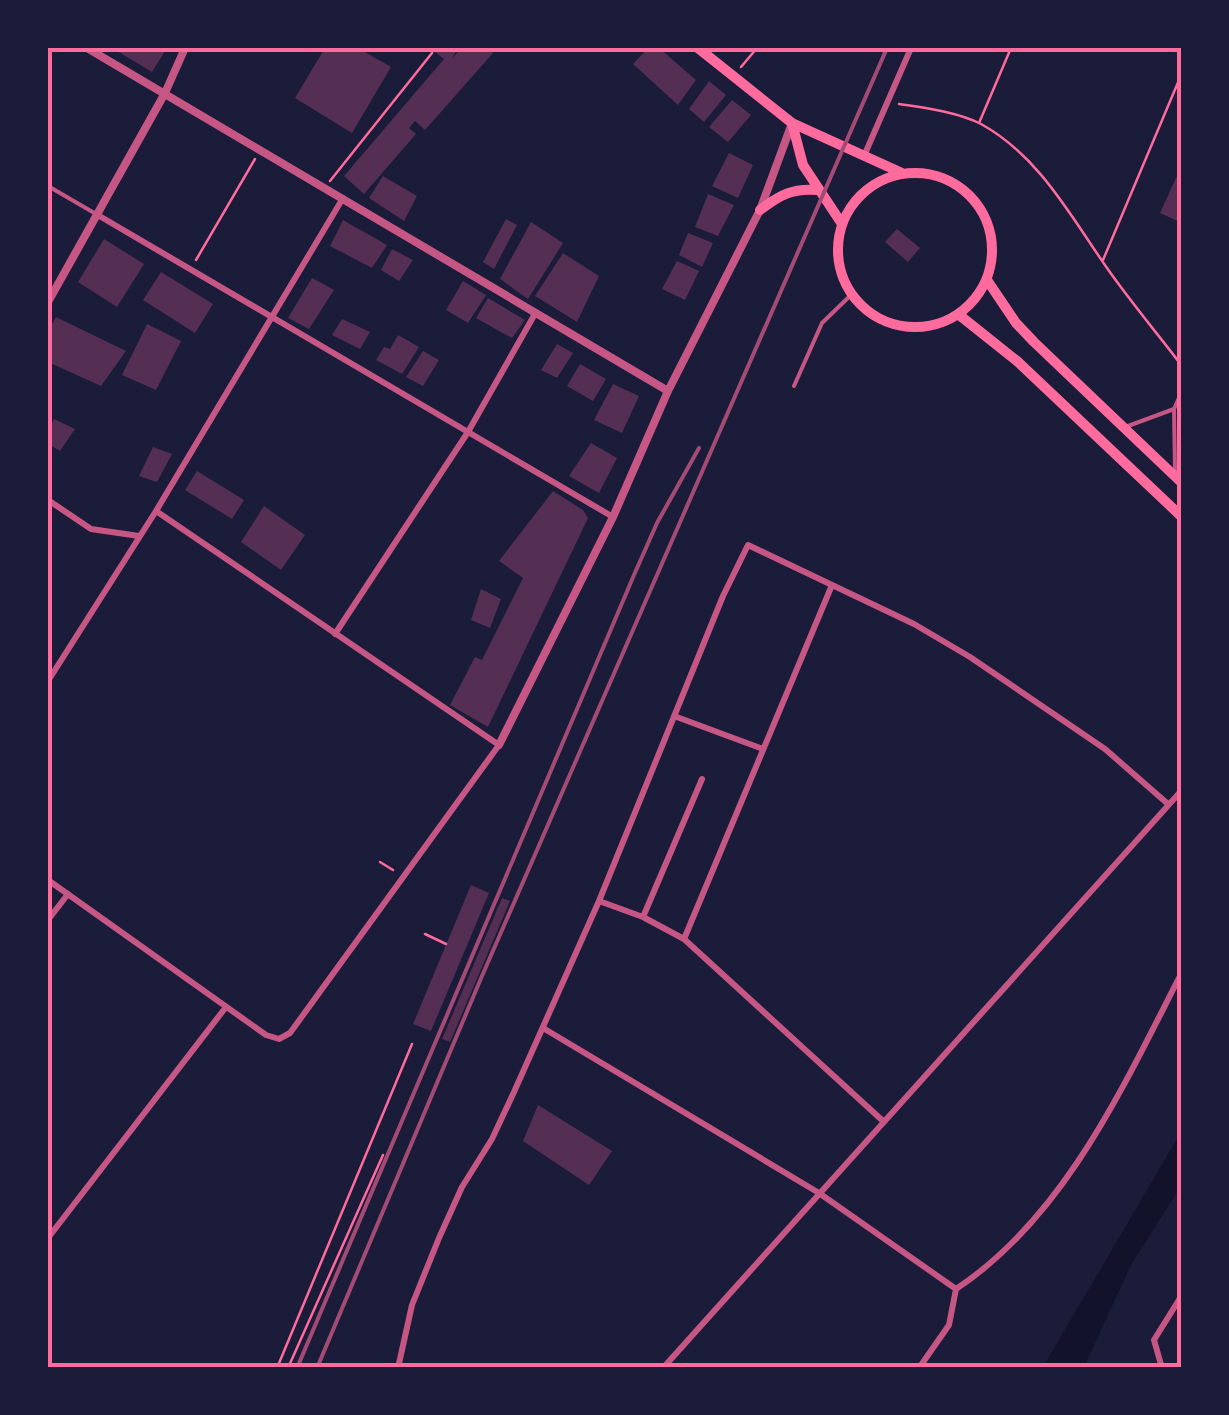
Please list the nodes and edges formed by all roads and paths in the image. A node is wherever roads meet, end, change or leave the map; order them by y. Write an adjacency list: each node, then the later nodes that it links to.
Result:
1 (87, 48): 10 (street)
2 (185, 48): 10 (street)
3 (698, 48): 9 (main road)
4 (757, 48): 9 (path)
5 (911, 48): 11 (street)
6 (1011, 48): 13 (path)
7 (432, 53): 18 (path)
8 (1182, 73): 24 (path)
9 (734, 76): 12 (main road)
10 (165, 94): 14 (street); 22 (street)
11 (888, 102): 13 (path); 15 (street)
12 (792, 123): 15 (main road); 19 (main road); 21 (street)
13 (979, 123): 24 (path)
14 (260, 149): 18 (street); 25 (path)
15 (864, 156): 16 (main road)
16 (903, 174): 23 (main road); 26 (main road)
17 (48, 186): 22 (lane)
18 (325, 187): 20 (street)
19 (817, 190): 21 (main road); 23 (main road)
20 (344, 198): 29 (street); 31 (street)
21 (760, 210): 34 (street)
22 (96, 214): 25 (street); 28 (street)
23 (842, 224): 27 (main road)
24 (1103, 261): 32 (path)
25 (190, 269): 31 (street)
26 (987, 280): 30 (main road); 37 (main road)
27 (852, 294): 30 (main road); 33 (lane)
28 (48, 302)
29 (537, 311): 34 (street); 38 (street)
30 (958, 314): 43 (main road)
31 (271, 316): 38 (street); 41 (street)
32 (1182, 366)
33 (794, 386)
34 (668, 391): 42 (street)
35 (1182, 391): 36 (lane)
36 (1174, 409): 37 (lane); 39 (lane)
37 (1124, 428): 39 (main road)
38 (468, 432): 42 (street); 46 (street)
39 (1178, 480)
40 (48, 500): 44 (street)
41 (156, 511): 44 (street); 46 (street)
42 (613, 516): 49 (street)
43 (1182, 517)
44 (139, 536): 47 (street)
45 (832, 584): 48 (street); 50 (street); 53 (street)
46 (335, 634): 49 (street)
47 (48, 681)
48 (674, 716): 50 (street); 58 (street)
49 (499, 745): 55 (street)
50 (763, 749): 62 (street)
51 (702, 780): 59 (street)
52 (1182, 790): 53 (street)
53 (1168, 804): 68 (street)
54 (380, 862): 55 (path)
55 (402, 878): 65 (street)
56 (48, 880): 57 (street)
57 (68, 894): 60 (street); 65 (street)
58 (598, 901): 59 (street); 66 (street)
59 (643, 917): 62 (street)
60 (48, 920)
61 (425, 934): 63 (path)
62 (684, 939): 68 (street)
63 (446, 944)
64 (1182, 972): 72 (street)
65 (226, 1007): 71 (street)
66 (543, 1028): 70 (street); 76 (street)
67 (412, 1044): 74 (path)
68 (883, 1120): 70 (street)
69 (382, 1155): 75 (path)
70 (819, 1193): 72 (street); 77 (street)
71 (48, 1238)
72 (956, 1289): 78 (street)
73 (1182, 1295): 79 (street)
74 (277, 1368)
75 (288, 1368)
76 (398, 1368)
77 (663, 1368)
78 (920, 1368)
79 (1162, 1368)

